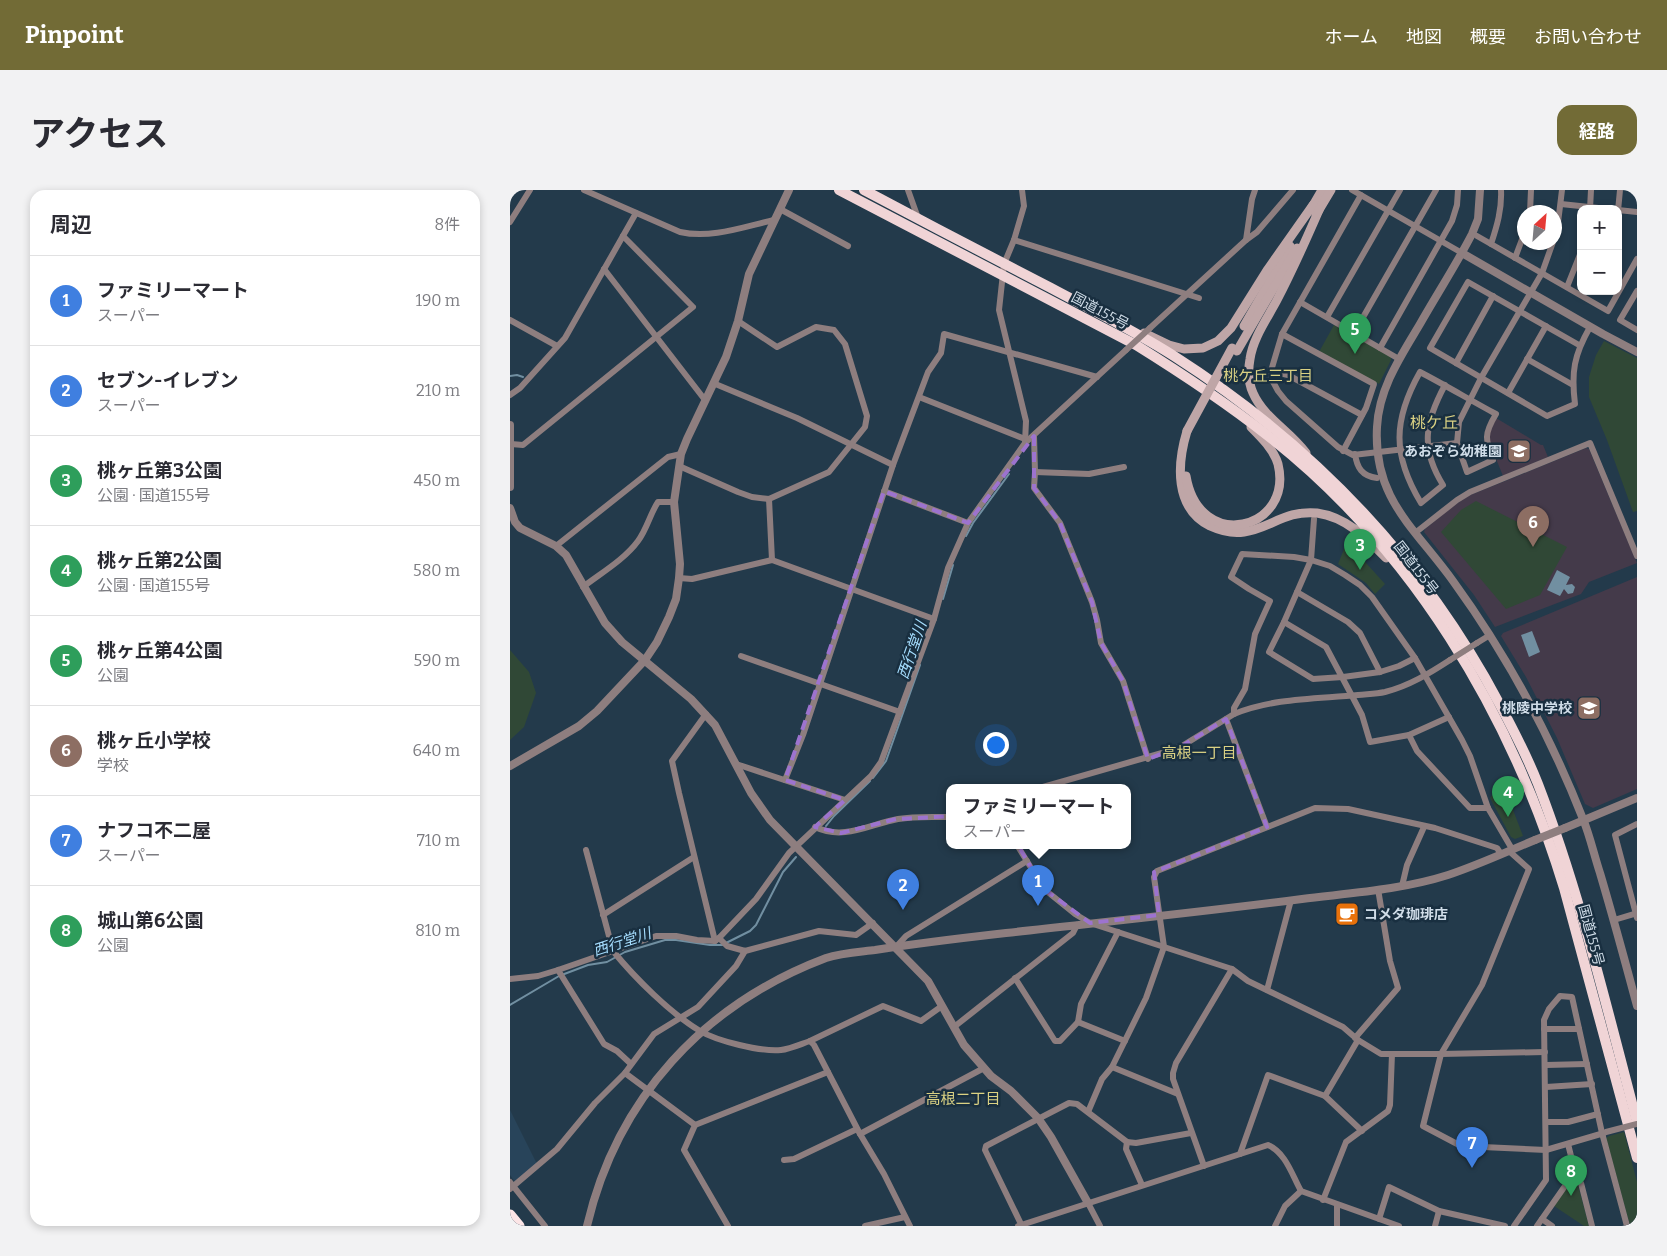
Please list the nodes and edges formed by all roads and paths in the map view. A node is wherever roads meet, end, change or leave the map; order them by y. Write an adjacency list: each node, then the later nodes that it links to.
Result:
1 (530, 190): 36 (street)
2 (584, 190): 33 (street)
3 (789, 190): 29 (street)
4 (839, 190): 54 (highway, 国道155号)
5 (864, 190): 34 (highway, 国道155号)
6 (908, 190): 34 (street)
7 (1022, 190): 40 (street)
8 (1255, 190): 41 (street)
9 (1292, 190): 41 (street)
10 (1322, 190): 28 (main road)
11 (1331, 190): 28 (main road)
12 (1352, 190): 22 (street)
13 (1400, 190): 31 (street)
14 (1436, 190): 37 (street)
15 (1458, 190): 42 (street)
16 (1480, 190): 47 (street)
17 (1501, 190): 43 (street)
18 (1531, 190): 24 (street)
19 (1562, 190): 23 (street)
20 (1591, 190): 25 (street)
21 (1620, 190): 26 (street)
22 (1361, 195): 31 (street); 65 (street)
23 (1561, 204): 27 (street)
24 (1530, 205)
25 (1590, 205)
26 (1618, 205)
27 (1577, 206)
28 (1316, 208): 66 (main road); 99 (main road); 111 (main road)
29 (780, 209): 35 (street); 44 (street)
30 (1622, 210): 32 (street)
31 (1389, 211): 37 (street); 68 (street)
32 (1637, 212)
33 (636, 213): 35 (street); 38 (street)
34 (918, 219): 51 (highway, 国道155号)
35 (774, 220): 70 (street)
36 (510, 222)
37 (1415, 226): 42 (street); 74 (street)
38 (623, 236): 52 (street); 76 (street)
39 (1477, 236): 43 (street)
40 (1014, 240): 51 (street); 60 (street)
41 (1246, 240): 60 (street)
42 (1442, 241): 47 (street); 79 (street)
43 (1491, 244): 48 (street)
44 (848, 246)
45 (1519, 250): 48 (street)
46 (1550, 250): 53 (street)
47 (1462, 253): 58 (street); 82 (street)
48 (1516, 258): 53 (street)
49 (1637, 259): 55 (street)
50 (1577, 262): 56 (street)
51 (1004, 264): 54 (street); 66 (highway, 国道155号)
52 (604, 269): 76 (street); 78 (street)
53 (1542, 274): 56 (street); 58 (street)
54 (1002, 276): 80 (street); 96 (highway, 国道155号)
55 (1622, 278)
56 (1567, 287): 59 (street)
57 (1637, 291): 73 (street)
58 (1531, 293): 67 (street); 72 (street)
59 (1577, 293)
60 (1187, 294): 64 (street); 86 (street, bridge)
61 (1581, 295): 62 (street)
62 (1614, 295)
63 (1493, 296): 67 (street); 84 (street); 84 (street)
64 (1199, 298)
65 (1300, 302): 68 (street); 75 (street)
66 (1079, 303): 111 (highway, 国道155号)
67 (1520, 311): 71 (street); 87 (street)
68 (1327, 317): 74 (street)
69 (510, 320): 78 (street)
70 (738, 321): 88 (street); 104 (street)
71 (1546, 326): 77 (street); 83 (street)
72 (1590, 327): 77 (street); 81 (street)
73 (1637, 330)
74 (1354, 333): 79 (street)
75 (1282, 334): 85 (street); 97 (street)
76 (657, 336): 95 (street); 103 (street)
77 (1579, 345): 90 (street)
78 (557, 346): 92 (street)
79 (1380, 348): 82 (street)
80 (1008, 352): 86 (street); 93 (street); 101 (street)
81 (1637, 352)
82 (1399, 359): 108 (street)
83 (1527, 359): 90 (street); 91 (street)
84 (1456, 363): 87 (street)
85 (1271, 371): 97 (street); 107 (street)
86 (1097, 377): 100 (street)
87 (1482, 378): 91 (street); 94 (street)
88 (713, 383): 95 (street); 104 (street)
89 (1445, 385): 94 (street); 105 (street); 106 (street)
90 (1573, 385): 91 (street)
91 (1508, 393)
92 (510, 395)
93 (919, 397): 101 (street); 112 (street)
94 (1470, 399): 102 (street); 102 (street)
95 (704, 400): 109 (street)
96 (1235, 411): 99 (main road); 133 (highway, 国道155号)
97 (1362, 415): 107 (street)
98 (510, 425): 103 (street)
99 (1189, 432): 133 (main road)
100 (1034, 436): 101 (street); 115 (street)
101 (1025, 441): 123 (street)
102 (1457, 443): 105 (street)
103 (511, 444): 117 (street)
104 (851, 445): 112 (street); 119 (street)
105 (1428, 447): 106 (street); 106 (street)
106 (1400, 450): 108 (street)
107 (1344, 451): 110 (street)
108 (1377, 452): 110 (street); 124 (street)
109 (681, 454): 113 (street); 125 (street)
110 (1355, 454): 116 (street)
111 (1311, 460): 222 (highway, 国道155号)
112 (893, 465): 118 (street)
113 (679, 466): 119 (street); 120 (street)
114 (1124, 467): 115 (street)
115 (1036, 472): 151 (street)
116 (1377, 478)
117 (510, 487)
118 (884, 491): 123 (street); 131 (street)
119 (769, 499): 127 (street)
120 (674, 502): 129 (street); 130 (street)
121 (510, 508): 125 (street)
122 (1314, 519): 128 (street)
123 (968, 523): 134 (street)
124 (1415, 533): 126 (street); 136 (street)
125 (556, 546): 130 (street)
126 (1637, 556)
127 (772, 560): 129 (street); 131 (street)
128 (1311, 560): 132 (street); 138 (street); 147 (street)
129 (679, 578): 139 (street)
130 (583, 587): 139 (street)
131 (851, 588): 134 (street); 143 (street)
132 (1297, 592): 135 (street); 140 (street)
133 (1434, 615): 232 (highway, 国道155号)
134 (934, 619): 145 (street)
135 (1284, 622): 142 (street); 142 (street)
136 (1490, 635): 141 (street, bridge); 160 (street)
137 (740, 656): 143 (street)
138 (1415, 658): 140 (street); 141 (street)
139 (645, 660): 146 (street); 153 (street)
140 (1380, 672): 142 (street)
141 (1425, 676): 144 (street); 148 (street)
142 (1343, 677): 144 (street)
143 (819, 683): 145 (street); 154 (street)
144 (1352, 696): 147 (street); 150 (street)
145 (900, 712): 157 (street)
146 (706, 714): 152 (street); 169 (street)
147 (1234, 714): 149 (street)
148 (1449, 717): 150 (street); 158 (street)
149 (1226, 719): 151 (street); 162 (street)
150 (1409, 735): 158 (street)
151 (1148, 759): 155 (street)
152 (736, 764): 154 (street); 165 (street)
153 (510, 766)
154 (786, 780): 157 (street)
155 (1054, 784)
156 (1637, 798): 160 (street)
157 (845, 800): 164 (street)
158 (1488, 808): 168 (street)
159 (946, 817): 164 (street)
160 (1584, 820): 168 (street, bridge); 177 (street)
161 (1637, 824): 176 (street)
162 (1267, 826): 163 (street); 175 (street)
163 (1424, 827): 168 (street); 171 (street)
164 (820, 829): 165 (street)
165 (796, 845): 178 (street); 182 (street)
166 (1020, 849): 170 (street)
167 (586, 850): 174 (street)
168 (1507, 851): 171 (street); 205 (street)
169 (694, 857): 174 (street); 182 (street)
170 (1027, 861): 179 (street); 183 (street)
171 (1402, 886): 172 (street)
172 (1378, 889): 173 (street); 200 (street)
173 (1292, 900): 175 (street); 191 (street)
174 (603, 915): 186 (street)
175 (1159, 915): 179 (street); 184 (street)
176 (1637, 915): 177 (street)
177 (1614, 920): 193 (street)
178 (873, 923): 183 (street); 185 (street)
179 (1090, 923): 180 (street); 181 (street)
180 (1077, 925): 183 (street); 189 (street)
181 (1118, 932): 184 (street); 195 (street)
182 (717, 939): 185 (street); 186 (street)
183 (896, 947): 192 (street); 199 (street)
184 (1164, 947): 187 (street); 202 (street)
185 (745, 951): 194 (street)
186 (615, 955): 188 (street); 194 (street)
187 (1232, 969): 191 (street); 216 (street)
188 (560, 974): 190 (street); 206 (street)
189 (1015, 978): 195 (street); 196 (street)
190 (510, 979)
191 (1267, 990): 200 (street)
192 (942, 1006): 196 (street); 201 (street)
193 (1637, 1006)
194 (680, 1017): 199 (street); 206 (street)
195 (1078, 1022): 202 (street)
196 (954, 1027): 210 (street)
197 (1544, 1029): 198 (street); 198 (street); 203 (street)
198 (1579, 1029): 207 (street)
199 (701, 1032): 201 (street); 215 (street)
200 (1356, 1039): 204 (street); 217 (street)
201 (810, 1041): 211 (street)
202 (1125, 1041): 209 (street)
203 (1544, 1052): 205 (street); 208 (street)
204 (1392, 1054): 205 (street); 225 (street)
205 (1441, 1054): 230 (street)
206 (631, 1064): 212 (street)
207 (1587, 1064): 208 (street); 213 (street)
208 (1546, 1065): 214 (street)
209 (1112, 1067): 216 (street); 218 (street)
210 (984, 1068): 220 (street); 224 (street)
211 (828, 1072): 223 (street); 224 (street)
212 (625, 1073): 215 (street); 237 (street)
213 (1592, 1084): 214 (street); 219 (street)
214 (1546, 1087): 221 (street)
215 (648, 1090): 223 (street); 249 (street)
216 (1178, 1094): 226 (street)
217 (1325, 1096): 225 (street); 231 (street)
218 (1088, 1112): 220 (street); 228 (street)
219 (1598, 1114): 221 (street); 227 (street)
220 (1038, 1118): 240 (street); 253 (street)
221 (1546, 1122): 230 (street)
222 (1637, 1123): 227 (street, bridge)
223 (695, 1125): 250 (street)
224 (859, 1131): 233 (street); 244 (street)
225 (1362, 1131): 239 (street)
226 (1191, 1133): 228 (street); 234 (street)
227 (1604, 1133): 229 (street); 264 (street)
228 (1127, 1142): 236 (street)
229 (1568, 1144): 230 (street); 235 (street)
230 (1546, 1150): 260 (street)
231 (1240, 1154): 234 (street); 238 (street)
232 (1637, 1158)
233 (784, 1160)
234 (1204, 1166): 236 (street)
235 (1572, 1176): 246 (street); 263 (street)
236 (1142, 1185): 240 (street)
237 (511, 1186): 248 (street)
238 (1301, 1191): 239 (street); 255 (street)
239 (1323, 1200): 241 (street)
240 (1088, 1203): 253 (street); 254 (street)
241 (1337, 1205): 245 (street); 256 (street)
242 (1439, 1211): 245 (street); 258 (street); 259 (street)
243 (510, 1215): 247 (highway)
244 (906, 1217): 251 (street); 252 (street)
245 (1379, 1219): 257 (street)
246 (1542, 1219): 261 (street); 262 (street)
247 (519, 1226)
248 (545, 1226)
249 (587, 1226)
250 (728, 1226)
251 (865, 1226)
252 (910, 1226)
253 (1020, 1226)
254 (1100, 1226)
255 (1275, 1226)
256 (1337, 1226)
257 (1398, 1226)
258 (1435, 1226)
259 (1505, 1226)
260 (1514, 1226)
261 (1537, 1226)
262 (1552, 1226)
263 (1592, 1226)
264 (1627, 1226)

